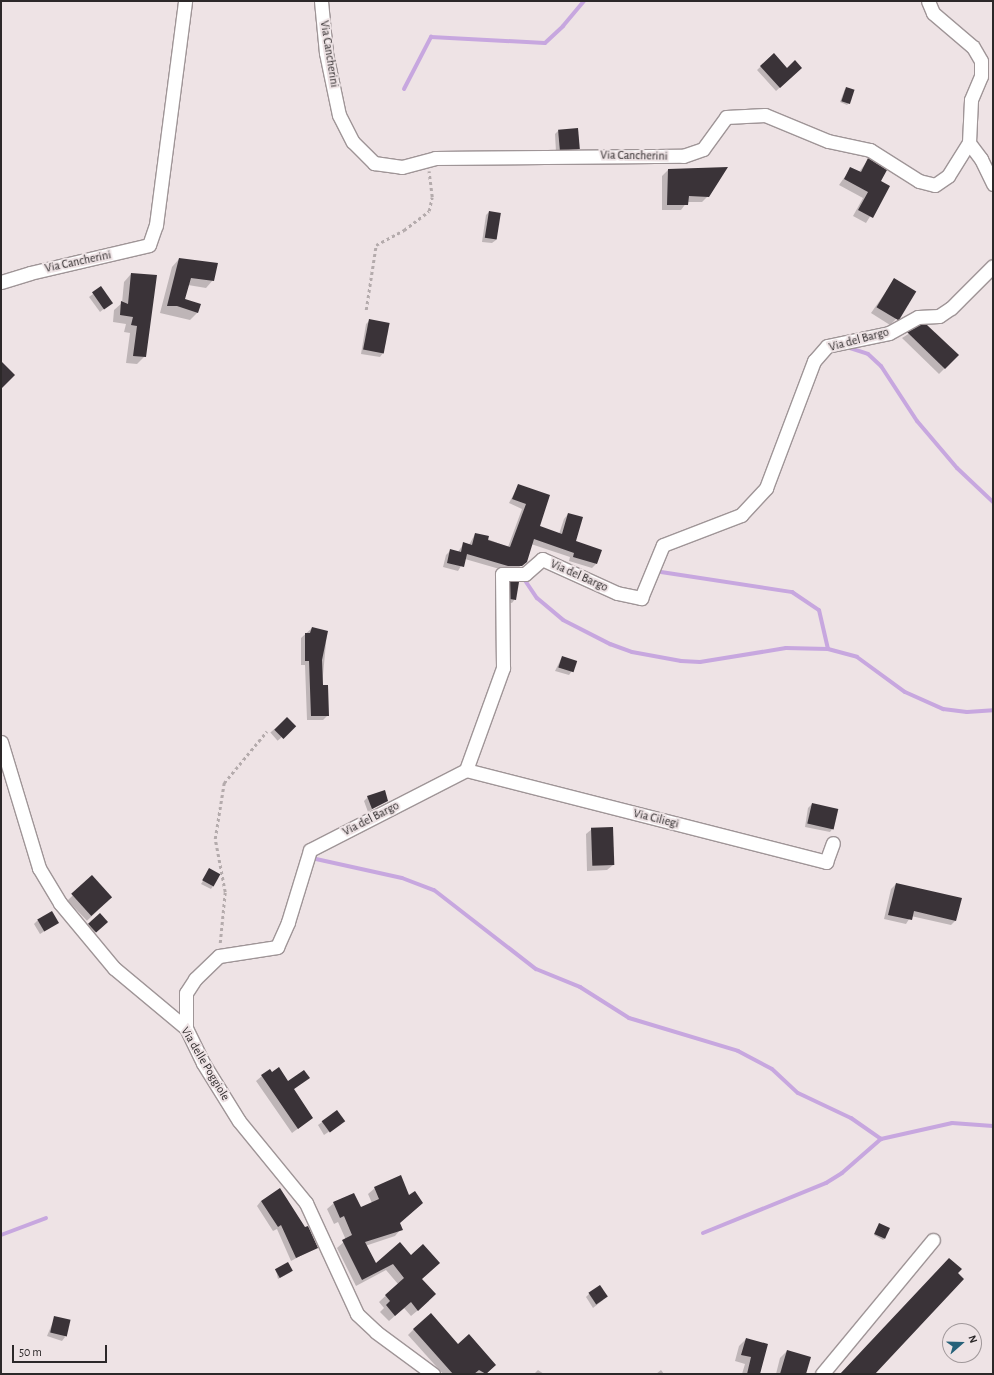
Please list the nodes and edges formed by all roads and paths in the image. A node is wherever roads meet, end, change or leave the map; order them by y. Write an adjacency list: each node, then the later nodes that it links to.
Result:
1 (185, 1): 8 (street, Via Cancherini)
2 (321, 1): 5 (street, Via Cancherini)
3 (928, 1): 4 (street)
4 (969, 143): 5 (street, Via Cancherini); 6 (street)
5 (428, 160): 9 (path)
6 (993, 184)
7 (993, 266): 12 (street, Via del Bargo)
8 (1, 282)
9 (366, 310)
10 (267, 731): 14 (path)
11 (1, 742): 15 (street, Via delle Poggiole)
12 (466, 770): 13 (street, Via Ciliegi); 14 (street, Via del Bargo)
13 (834, 843)
14 (219, 956): 15 (street)
15 (186, 1028): 17 (street, Via delle Poggiole)
16 (933, 1240): 18 (street)
17 (433, 1374)
18 (822, 1374)

